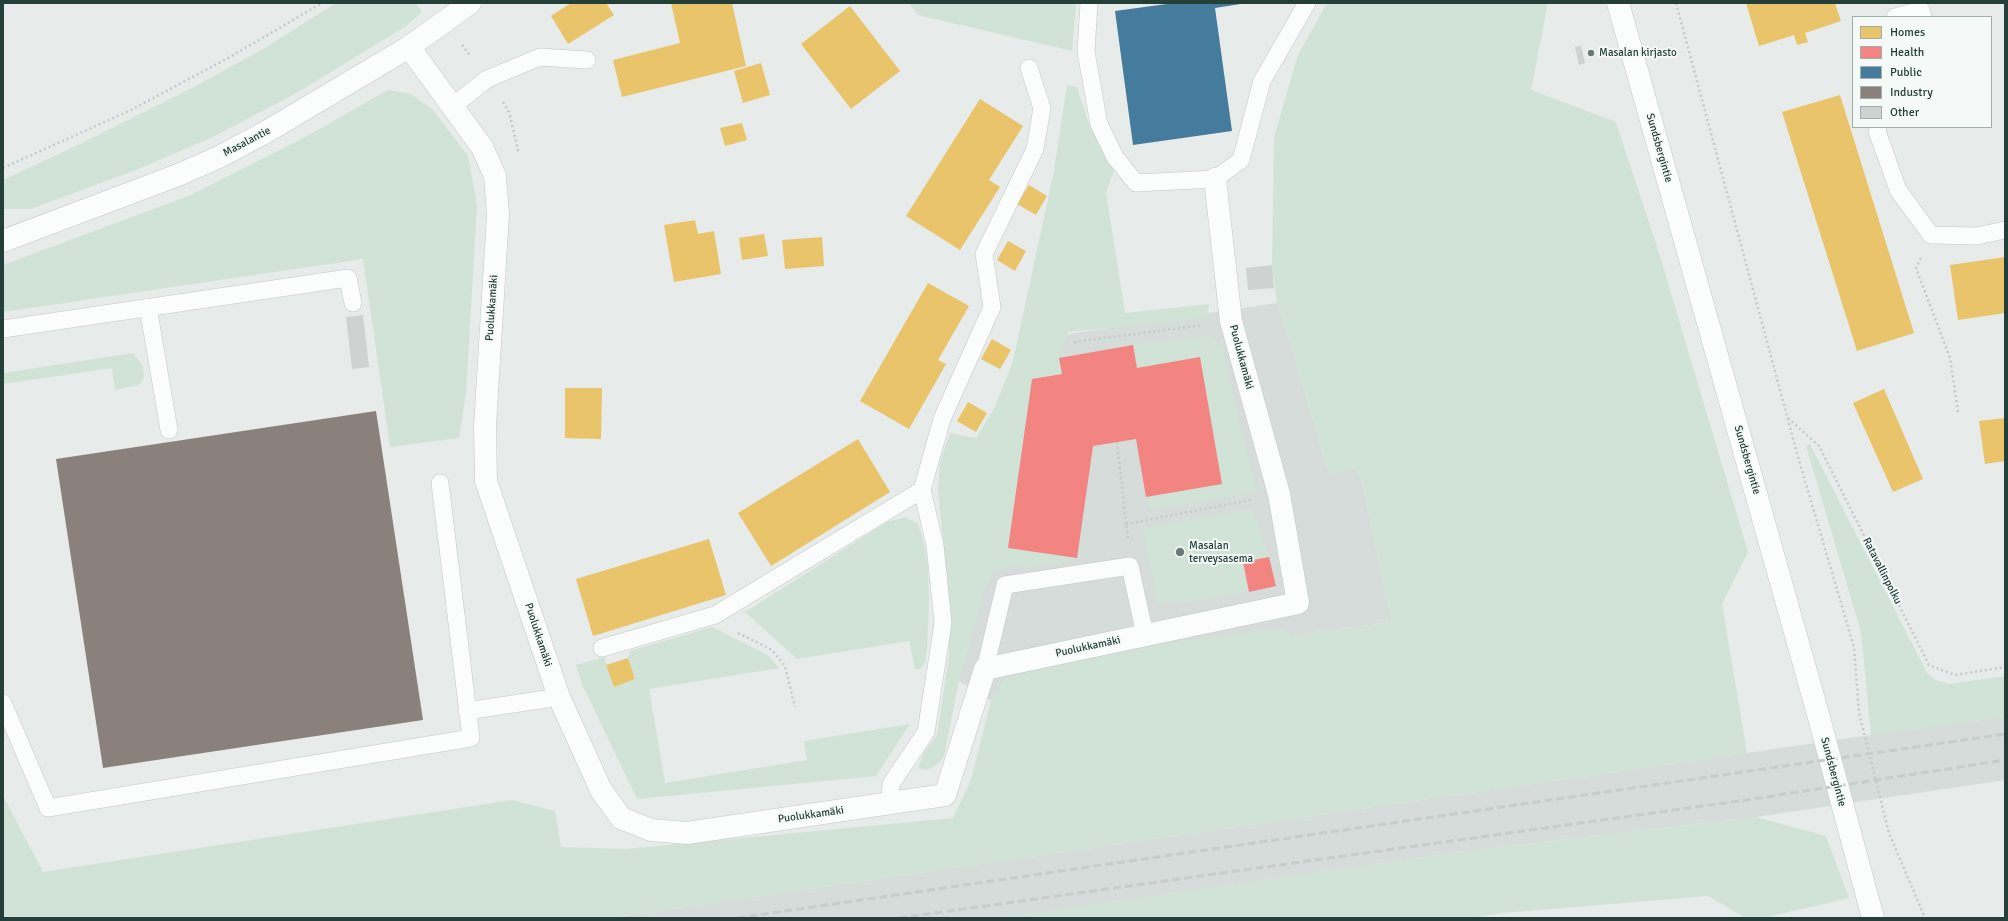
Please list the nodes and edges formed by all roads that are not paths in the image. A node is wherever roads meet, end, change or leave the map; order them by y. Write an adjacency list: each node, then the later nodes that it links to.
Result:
1 (470, 3): 7 (street, Masalantie)
2 (1089, 3): 12 (lane)
3 (1307, 3): 12 (lane)
4 (1618, 3): 28 (street, Sundsbergintie)
5 (1899, 16): 6 (lane)
6 (1924, 16)
7 (409, 48): 10 (street, Puolukkamäki); 14 (street, Masalantie)
8 (587, 60): 10 (lane)
9 (1029, 68): 20 (lane)
10 (453, 106): 24 (street, Puolukkamäki)
11 (1878, 128): 13 (lane)
12 (1215, 179): 21 (street, Puolukkamäki)
13 (2005, 230)
14 (3, 241)
15 (353, 303): 16 (lane)
16 (148, 308): 17 (lane); 18 (lane)
17 (3, 329)
18 (169, 430)
19 (440, 483): 26 (lane)
20 (922, 490): 22 (lane); 27 (lane)
21 (1145, 635): 23 (street, Puolukkamäki); 23 (lane)
22 (602, 648)
23 (985, 669): 27 (street, Puolukkamäki)
24 (559, 697): 26 (lane); 27 (street, Puolukkamäki)
25 (3, 704): 26 (lane)
26 (467, 711)
27 (890, 803)
28 (1872, 918)

